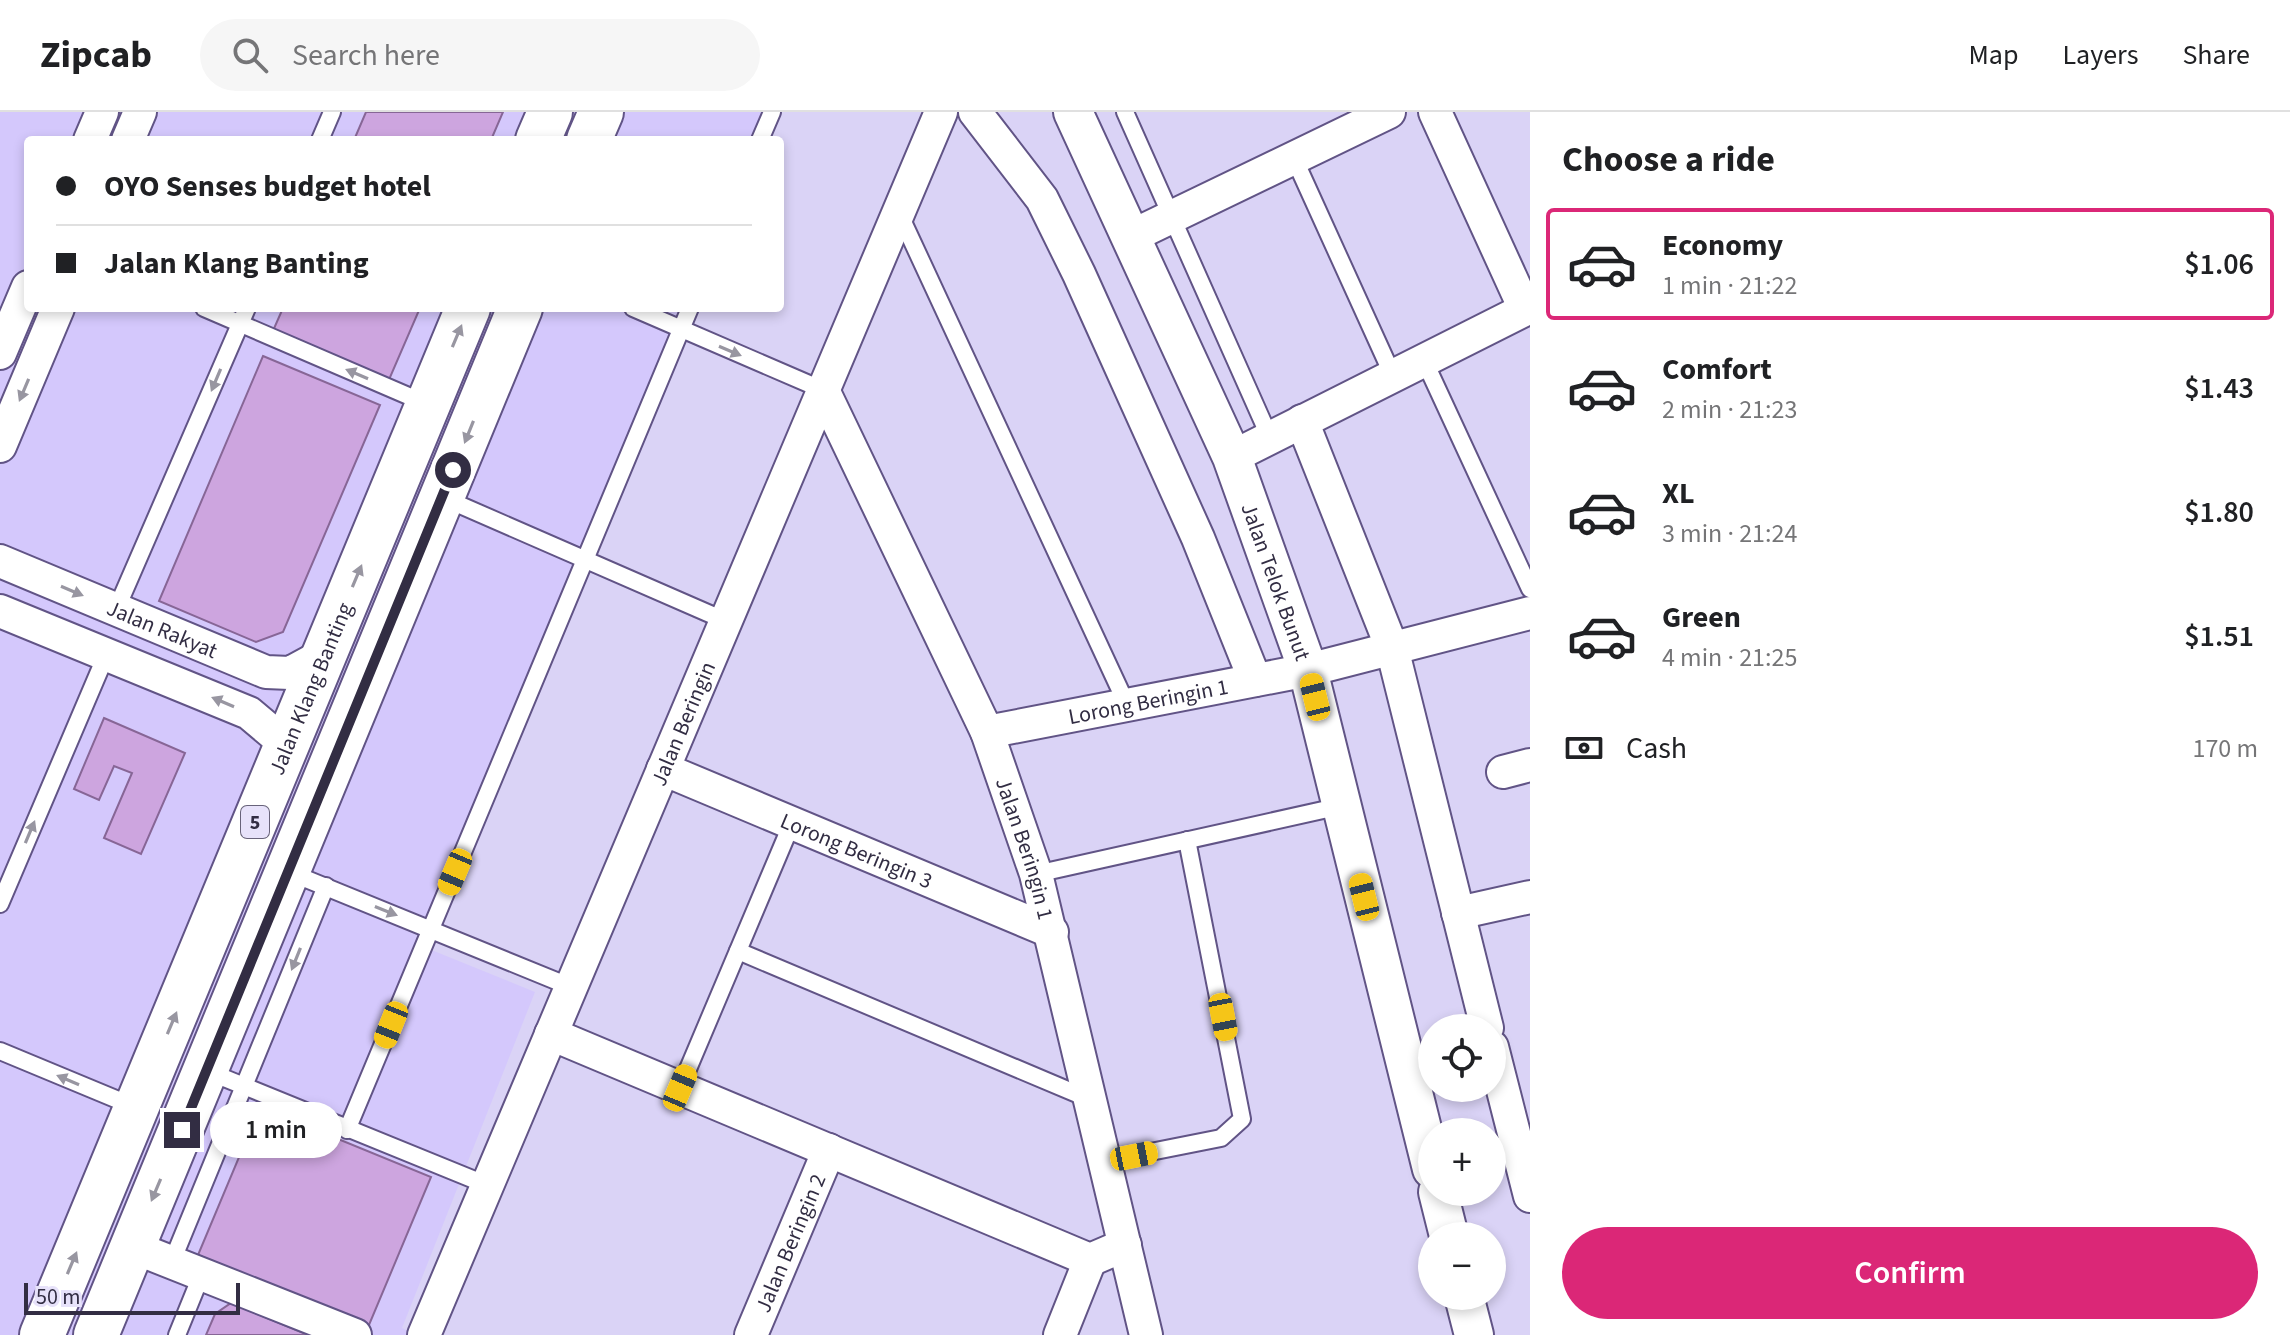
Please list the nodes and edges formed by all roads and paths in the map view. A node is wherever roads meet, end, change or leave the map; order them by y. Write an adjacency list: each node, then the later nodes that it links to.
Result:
1 (102, 112): 13 (street)
2 (140, 112): 14 (street)
3 (332, 112): 15 (lane)
4 (550, 112): 16 (highway)
5 (601, 112): 17 (highway)
6 (772, 112): 18 (lane)
7 (941, 112): 20 (street, Jalan Beringin)
8 (975, 112): 55 (street)
9 (1073, 112): 22 (street, Jalan Telok Bunut)
10 (1125, 112): 21 (lane)
11 (1389, 112): 19 (street)
12 (1435, 112): 24 (street)
13 (92, 136)
14 (130, 136)
15 (322, 136)
16 (540, 136)
17 (591, 136)
18 (762, 136)
19 (1294, 158): 21 (street); 36 (lane)
20 (899, 212): 37 (street, Jalan Beringin); 56 (lane)
21 (1173, 216): 22 (street); 40 (lane)
22 (1132, 236): 42 (street, Jalan Telok Bunut)
23 (24, 292): 30 (street)
24 (1527, 308): 35 (street)
25 (224, 312): 31 (lane)
26 (466, 312): 38 (highway, Jalan Klang Banting / 5, one-way to 26)
27 (518, 312): 43 (highway, 5, one-way to 43)
28 (642, 312): 33 (lane)
29 (688, 312): 33 (lane)
30 (7, 315): 32 (street); 34 (street)
31 (244, 316): 38 (lane, one-way to 31); 47 (lane, one-way to 47)
32 (53, 321): 41 (street, one-way to 41)
33 (681, 330): 37 (lane, one-way to 37); 44 (lane)
34 (0, 353)
35 (1424, 360): 36 (street); 46 (lane)
36 (1393, 376): 39 (street)
37 (823, 390): 50 (street, Jalan Beringin); 57 (street, Jalan Beringin 1)
38 (428, 405): 53 (highway, Jalan Klang Banting / 5, one-way to 38)
39 (1302, 421): 40 (street); 51 (street)
40 (1270, 438): 42 (street)
41 (0, 446)
42 (1232, 457): 54 (street, Jalan Telok Bunut)
43 (442, 497): 44 (lane); 64 (highway, 5)
44 (585, 559): 50 (lane); 68 (lane)
45 (0, 561): 47 (street, Jalan Rakyat, one-way to 47)
46 (1530, 589)
47 (116, 610): 53 (street, Jalan Rakyat)
48 (0, 611): 52 (street)
49 (1530, 613): 51 (street, Lorong Beringin 1)
50 (726, 621): 59 (street, Jalan Beringin)
51 (1392, 648): 54 (street, Lorong Beringin 1); 67 (street)
52 (107, 653): 58 (street, one-way to 52); 66 (lane, one-way to 52)
53 (325, 654): 58 (highway, Jalan Klang Banting / 5)
54 (1308, 670): 55 (street, Lorong Beringin 1); 60 (street, Jalan Telok Bunut)
55 (1255, 680): 56 (street, Lorong Beringin 1)
56 (1127, 705): 57 (street, Lorong Beringin 1)
57 (987, 732): 63 (street, Jalan Beringin 1)
58 (287, 745): 79 (highway, Jalan Klang Banting / 5, one-way to 58)
59 (663, 769): 61 (street, Lorong Beringin 3); 71 (street, Jalan Beringin)
60 (1341, 806): 62 (lane); 80 (street, Jalan Telok Bunut)
61 (792, 823): 69 (street, Lorong Beringin 3); 70 (lane)
62 (1187, 840): 63 (lane); 83 (lane)
63 (1036, 874): 69 (street, Jalan Beringin 1)
64 (307, 879): 68 (lane, one-way to 68); 75 (highway, 5, one-way to 75)
65 (1530, 897): 67 (street)
66 (0, 904)
67 (1458, 913): 72 (street)
68 (431, 929): 71 (lane); 81 (lane)
69 (1052, 932): 77 (street, Jalan Beringin 1)
70 (738, 951): 76 (lane); 77 (lane)
71 (571, 987): 73 (street, Jalan Beringin)
72 (1483, 1014)
73 (551, 1034): 76 (street); 84 (street, Jalan Beringin)
74 (0, 1051): 79 (lane, one-way to 74)
75 (225, 1079): 81 (lane); 87 (highway, 5, one-way to 87)
76 (680, 1088): 82 (street)
77 (1091, 1099): 83 (street, Jalan Beringin 1)
78 (1506, 1100): 85 (street)
79 (136, 1108): 91 (highway, Jalan Klang Banting / 5, one-way to 79)
80 (1419, 1118)
81 (347, 1130): 84 (lane)
82 (829, 1150): 88 (street); 96 (street, Jalan Beringin 2)
83 (1105, 1161): 86 (street, Jalan Beringin 1)
84 (487, 1185): 95 (street, Jalan Beringin)
85 (1529, 1187)
86 (1125, 1245): 88 (street); 98 (street, Jalan Beringin 1)
87 (152, 1256): 89 (street); 92 (highway, 5)
88 (1090, 1260): 97 (street)
89 (201, 1276): 93 (lane); 94 (street)
90 (1468, 1310): 99 (street)
91 (42, 1335)
92 (96, 1335)
93 (177, 1335)
94 (355, 1335)
95 (424, 1335)
96 (751, 1335)
97 (1060, 1335)
98 (1146, 1335)
99 (1474, 1335)

